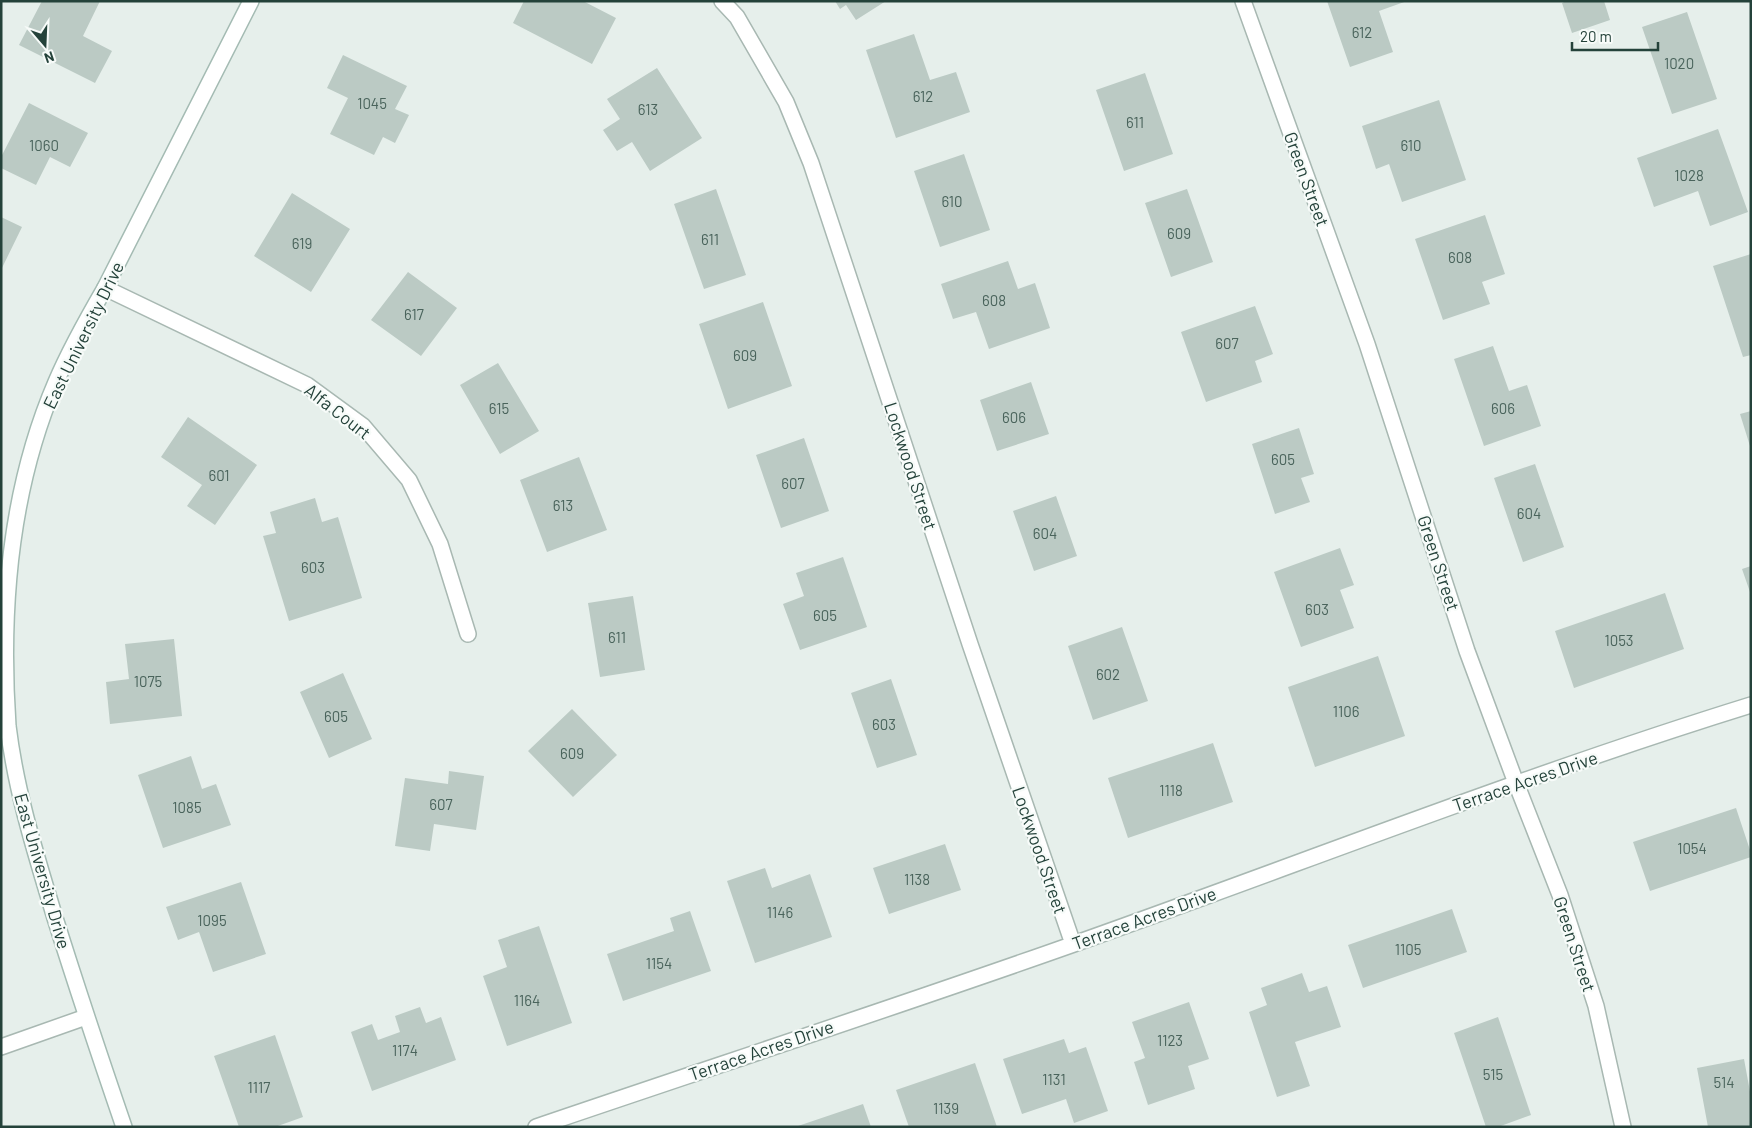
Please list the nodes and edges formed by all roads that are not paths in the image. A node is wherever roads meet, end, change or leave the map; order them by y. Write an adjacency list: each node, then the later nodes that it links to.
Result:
1 (251, 1): 4 (street, East University Drive)
2 (722, 1): 8 (street, Lockwood Street)
3 (1243, 1): 7 (street, Green Street)
4 (105, 288): 5 (street, Alfa Court); 9 (street, East University Drive)
5 (468, 634)
6 (1751, 705): 7 (street, Terrace Acres Drive)
7 (1516, 783): 8 (street, Terrace Acres Drive); 13 (street, Green Street)
8 (1072, 944): 12 (street, Terrace Acres Drive)
9 (86, 1017): 10 (street); 11 (street, East University Drive)
10 (1, 1047)
11 (124, 1127)
12 (536, 1127)
13 (1623, 1127)

